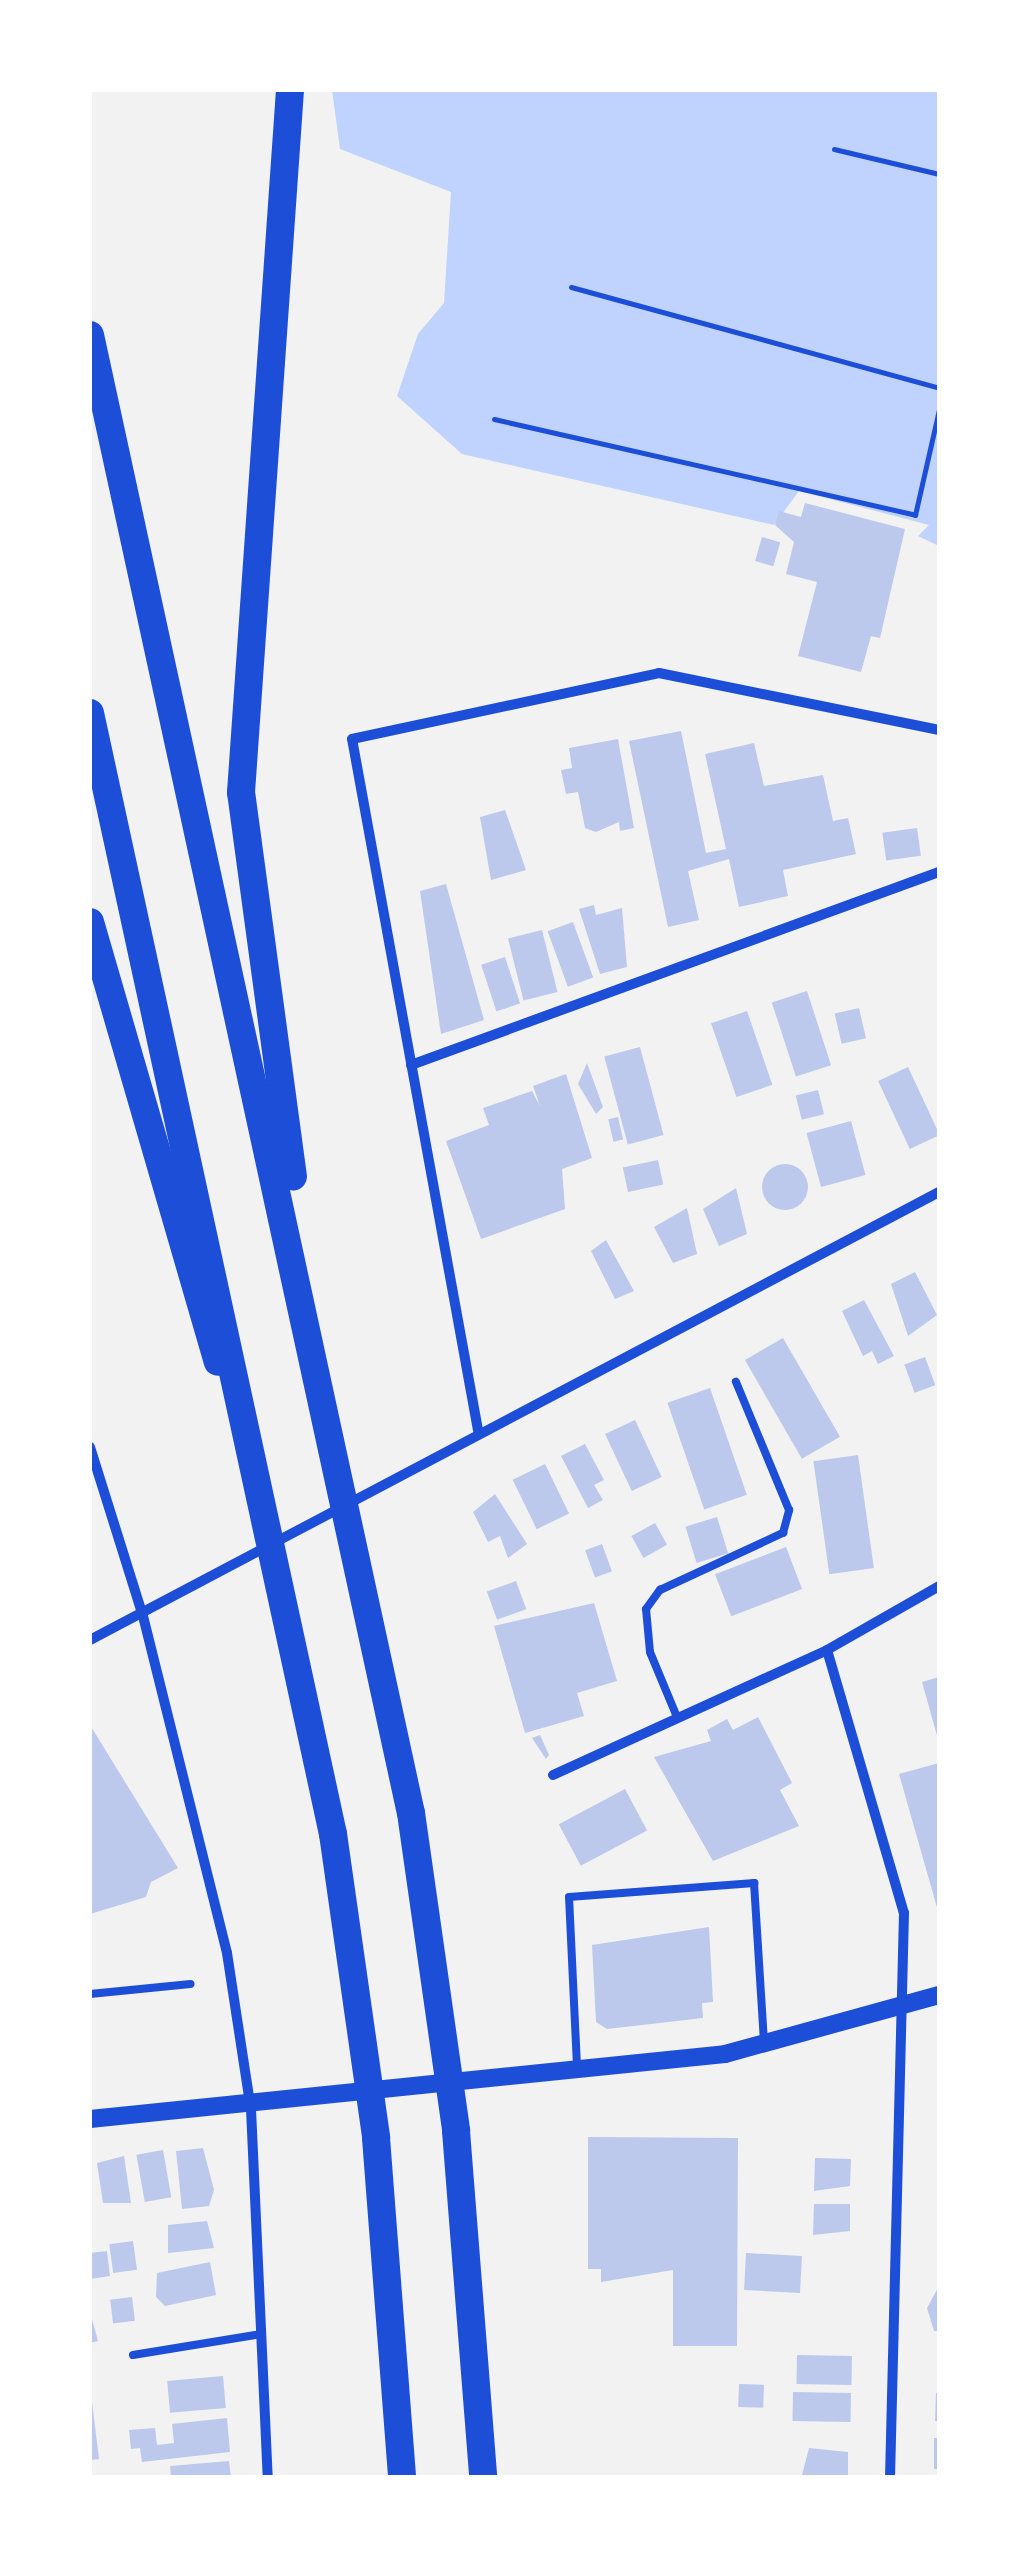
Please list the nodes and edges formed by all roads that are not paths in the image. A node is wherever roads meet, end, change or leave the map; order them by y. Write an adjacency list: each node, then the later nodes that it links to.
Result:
1 (290, 90): 12 (highway)
2 (90, 335): 12 (highway)
3 (90, 713): 13 (highway)
4 (939, 730): 7 (street)
5 (939, 872): 7 (street)
6 (90, 922): 13 (highway)
7 (411, 1065): 10 (street)
8 (939, 1192): 10 (street)
9 (736, 1382): 18 (lane)
10 (478, 1430): 15 (street)
11 (90, 1447): 15 (street)
12 (336, 1450): 32 (highway)
13 (262, 1489): 31 (highway)
14 (939, 1586): 17 (street)
15 (143, 1616): 16 (street); 26 (street)
16 (90, 1640)
17 (827, 1650): 18 (street); 23 (street)
18 (677, 1716): 19 (street)
19 (553, 1775)
20 (191, 1984): 21 (lane)
21 (90, 1994)
22 (939, 1994): 23 (street)
23 (895, 2007): 24 (street); 33 (street)
24 (764, 2044): 25 (street); 25 (lane)
25 (578, 2076): 26 (street)
26 (251, 2109): 27 (street); 28 (street)
27 (90, 2119)
28 (261, 2334): 29 (lane); 30 (street)
29 (133, 2355)
30 (268, 2477)
31 (402, 2477)
32 (483, 2477)
33 (890, 2477)

